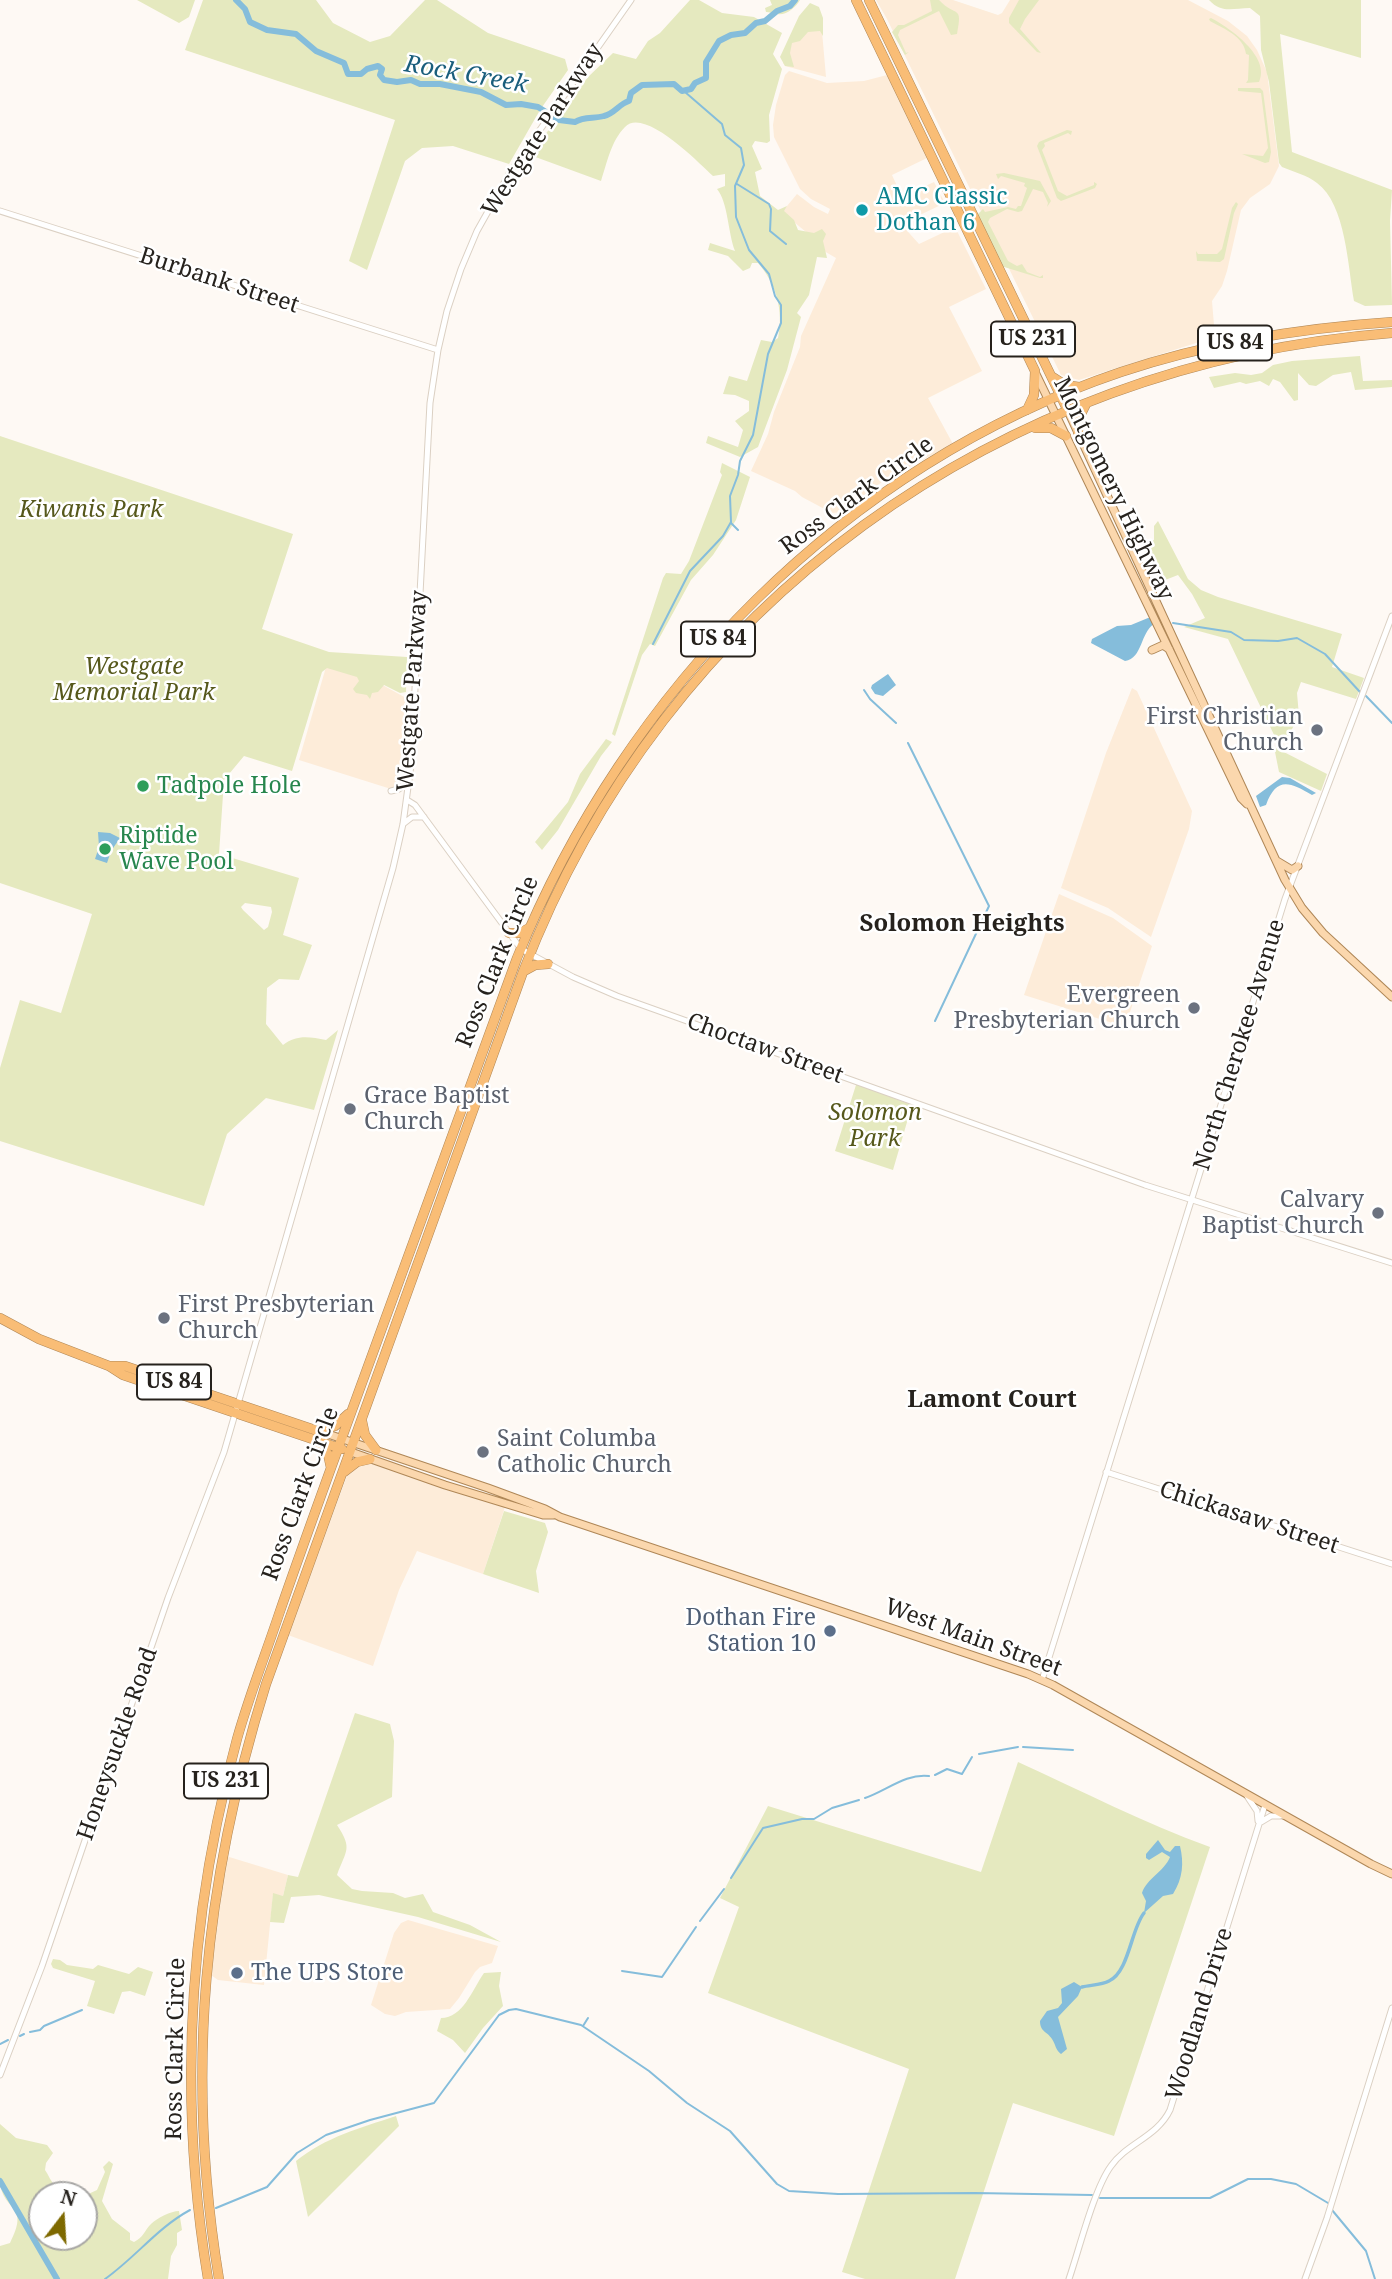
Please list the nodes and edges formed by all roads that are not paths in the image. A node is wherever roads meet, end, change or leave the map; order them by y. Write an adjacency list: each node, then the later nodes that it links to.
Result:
1 (631, 0): 11 (street, Westgate Parkway)
2 (856, 0): 12 (highway, Montgomery Highway / US 231)
3 (869, 0): 13 (highway, Montgomery Highway / US 231)
4 (0, 211): 11 (street, Burbank Street)
5 (1392, 322): 6 (highway, Ross Clark Circle / US 84)
6 (1354, 324): 8 (highway, Ross Clark Circle / US 84); 9 (highway)
7 (1392, 332): 9 (highway, Ross Clark Circle / US 84)
8 (1285, 334): 10 (highway); 14 (highway, Ross Clark Circle / US 84)
9 (1373, 334): 10 (highway, Ross Clark Circle / US 84)
10 (1288, 344): 17 (highway, Ross Clark Circle / US 84)
11 (438, 349): 27 (street, Westgate Parkway)
12 (1035, 371): 16 (main road, Montgomery Highway); 18 (highway, US 231)
13 (1050, 375): 14 (highway); 15 (highway, Montgomery Highway / US 231)
14 (1081, 387): 15 (highway, Ross Clark Circle / US 84)
15 (1060, 396): 16 (highway, Ross Clark Circle / US 84); 19 (highway, Montgomery Highway / US 231)
16 (1049, 401): 18 (highway, Ross Clark Circle / US 84); 20 (main road, Montgomery Highway)
17 (1087, 404): 19 (highway, Ross Clark Circle / US 84); 22 (highway)
18 (1027, 411): 36 (highway, Ross Clark Circle / US 84)
19 (1068, 411): 20 (highway, Ross Clark Circle / US 84); 22 (main road, Montgomery Highway)
20 (1056, 416): 21 (highway, Ross Clark Circle / US 84); 23 (main road, Montgomery Highway)
21 (1030, 428): 23 (highway); 38 (highway, Ross Clark Circle / US 84)
22 (1078, 432): 30 (main road, Montgomery Highway)
23 (1066, 436): 25 (main road, Montgomery Highway)
24 (1392, 616): 34 (street, North Cherokee Avenue)
25 (1169, 649): 26 (main road); 30 (main road, Montgomery Highway)
26 (1152, 650)
27 (410, 779): 28 (street); 29 (street, Westgate Parkway)
28 (391, 791)
29 (407, 800): 31 (street, Choctaw Street); 32 (street, Westgate Parkway)
30 (1248, 804): 33 (main road, Montgomery Highway)
31 (424, 817): 32 (street); 37 (street, Choctaw Street)
32 (403, 824): 59 (street, Westgate Parkway)
33 (1274, 859): 34 (main road); 35 (main road, Montgomery Highway)
34 (1298, 866): 35 (street, North Cherokee Avenue)
35 (1289, 888): 43 (main road, Montgomery Highway); 49 (street, North Cherokee Avenue)
36 (529, 928): 37 (highway); 39 (highway, Ross Clark Circle / US 84)
37 (509, 933): 39 (street, Choctaw Street)
38 (535, 941): 40 (highway, Ross Clark Circle / US 84); 41 (highway)
39 (521, 949): 40 (street, Choctaw Street); 44 (highway, Ross Clark Circle / US 84)
40 (530, 954): 41 (street, Choctaw Street); 42 (highway, Ross Clark Circle / US 84)
41 (545, 962): 42 (highway); 49 (street, Choctaw Street)
42 (523, 972): 46 (highway, Ross Clark Circle / US 84)
43 (1392, 997)
44 (480, 1058): 45 (highway, Ross Clark Circle / US 84); 46 (highway)
45 (475, 1073): 47 (highway); 48 (highway, Ross Clark Circle / US 84)
46 (486, 1076): 47 (highway, Ross Clark Circle / US 84)
47 (481, 1088): 51 (highway, Ross Clark Circle / US 84)
48 (429, 1198): 50 (highway, Ross Clark Circle / US 84); 51 (highway)
49 (1192, 1200): 53 (street, Choctaw Street); 67 (street, North Cherokee Avenue)
50 (424, 1213): 52 (highway); 54 (highway, Ross Clark Circle / US 84)
51 (435, 1216): 52 (highway, Ross Clark Circle / US 84)
52 (430, 1228): 56 (highway, Ross Clark Circle / US 84)
53 (1392, 1263)
54 (404, 1267): 55 (highway, Ross Clark Circle / US 84); 56 (highway)
55 (396, 1288): 57 (highway); 60 (highway, Ross Clark Circle / US 84)
56 (409, 1288): 57 (highway, Ross Clark Circle / US 84)
57 (404, 1305): 61 (highway, Ross Clark Circle / US 84)
58 (0, 1318): 59 (highway, West Main Street / US 84)
59 (237, 1408): 62 (highway, West Main Street / US 84); 81 (street, Honeysuckle Road)
60 (351, 1411): 62 (highway); 63 (highway, Ross Clark Circle / US 231)
61 (362, 1420): 64 (highway, Ross Clark Circle / US 84); 65 (highway)
62 (317, 1435): 63 (highway, West Main Street / US 84); 66 (highway)
63 (340, 1443): 64 (highway, West Main Street / US 84); 66 (highway, Ross Clark Circle / US 231)
64 (352, 1447): 65 (main road, West Main Street); 68 (highway, Ross Clark Circle / US 231)
65 (373, 1454): 68 (highway); 74 (main road, West Main Street)
66 (331, 1468): 70 (highway, Ross Clark Circle / US 231)
67 (1106, 1472): 69 (street, Chickasaw Street); 74 (street, North Cherokee Avenue)
68 (343, 1473): 72 (highway, Ross Clark Circle / US 231)
69 (1392, 1564)
70 (286, 1595): 71 (highway, Ross Clark Circle / US 231); 72 (highway)
71 (281, 1607): 73 (highway); 82 (highway, Ross Clark Circle / US 231)
72 (292, 1610): 73 (highway, Ross Clark Circle / US 231)
73 (288, 1622): 83 (highway, Ross Clark Circle / US 231)
74 (1042, 1680): 75 (main road, West Main Street)
75 (1246, 1794): 76 (main road, West Main Street); 78 (street)
76 (1265, 1805): 77 (main road, West Main Street); 78 (street, Woodland Drive)
77 (1285, 1816): 78 (street); 79 (main road, West Main Street)
78 (1258, 1825): 88 (street, Woodland Drive)
79 (1392, 1874)
80 (1392, 2008): 89 (street)
81 (0, 2075)
82 (193, 2145): 83 (highway); 84 (highway, Ross Clark Circle / US 231)
83 (204, 2156): 85 (highway, Ross Clark Circle / US 231)
84 (194, 2163): 85 (highway); 86 (highway, Ross Clark Circle / US 231)
85 (206, 2177): 87 (highway, Ross Clark Circle / US 231)
86 (208, 2279)
87 (219, 2279)
88 (1069, 2279)
89 (1305, 2279)

